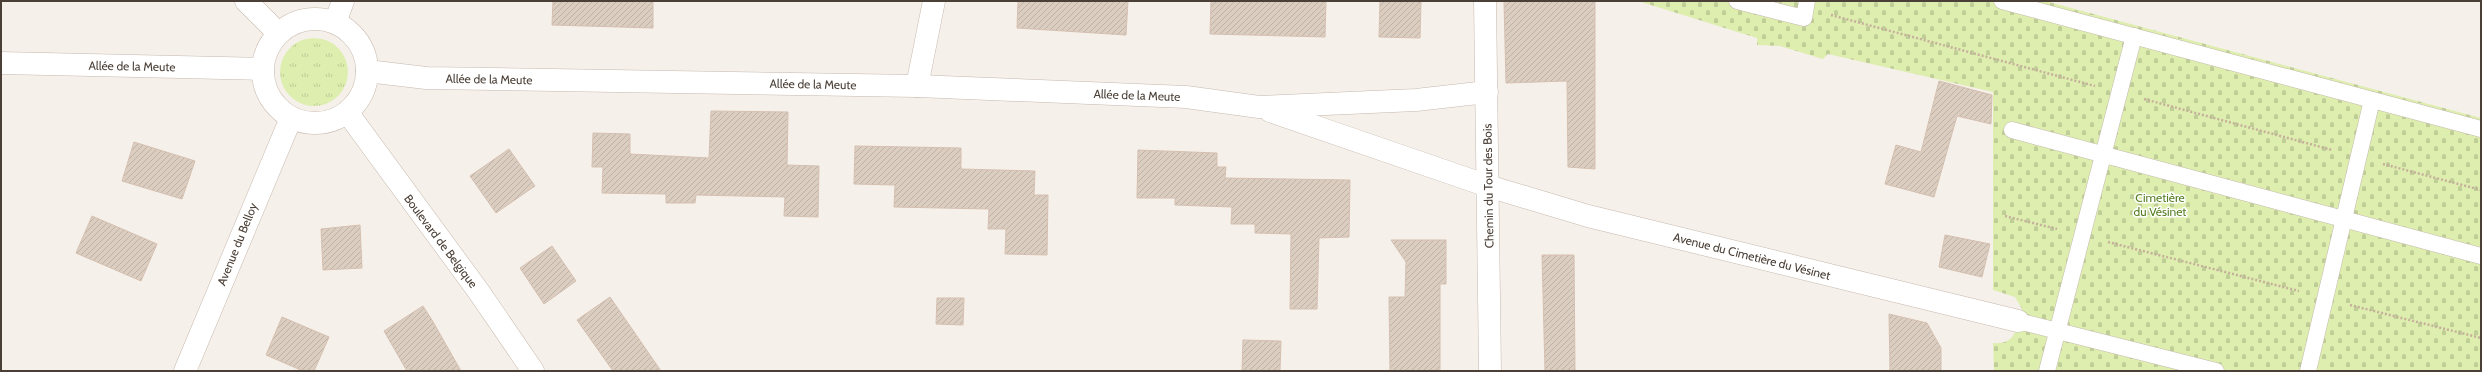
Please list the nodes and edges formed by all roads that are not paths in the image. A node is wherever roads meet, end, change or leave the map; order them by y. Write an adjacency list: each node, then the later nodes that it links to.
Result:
1 (246, 1): 9 (street)
2 (343, 1): 8 (street)
3 (934, 1): 14 (street)
4 (1485, 1): 15 (street, Chemin du Tour des Bois)
5 (1738, 1): 6 (lane)
6 (1807, 1)
7 (2002, 1): 10 (lane)
8 (334, 23): 9 (street); 13 (street)
9 (278, 33): 12 (street)
10 (2134, 36): 16 (lane); 22 (lane)
11 (1, 63): 12 (street, Allée de la Meute)
12 (262, 69): 19 (street)
13 (367, 71): 14 (street, Allée de la Meute); 18 (street)
14 (917, 86): 17 (street, Allée de la Meute)
15 (1487, 92): 17 (street, Allée de la Meute); 23 (street, Chemin du Tour des Bois)
16 (2372, 100): 20 (lane); 24 (lane)
17 (1260, 107): 23 (street, Allée de la Meute)
18 (347, 112): 19 (street); 29 (street, Boulevard de Belgique)
19 (291, 118): 28 (street, Avenue du Belloy)
20 (2481, 129)
21 (2012, 130): 22 (lane)
22 (2102, 154): 24 (lane); 27 (lane)
23 (1488, 186): 26 (street, Avenue du Cimetière du Vésinet); 30 (street, Chemin du Tour des Bois)
24 (2343, 219): 25 (lane); 33 (lane)
25 (2481, 256)
26 (2018, 322): 27 (lane)
27 (2057, 332): 31 (lane); 32 (lane)
28 (185, 371)
29 (533, 371)
30 (1490, 371)
31 (2047, 371)
32 (2216, 371)
33 (2308, 371)

